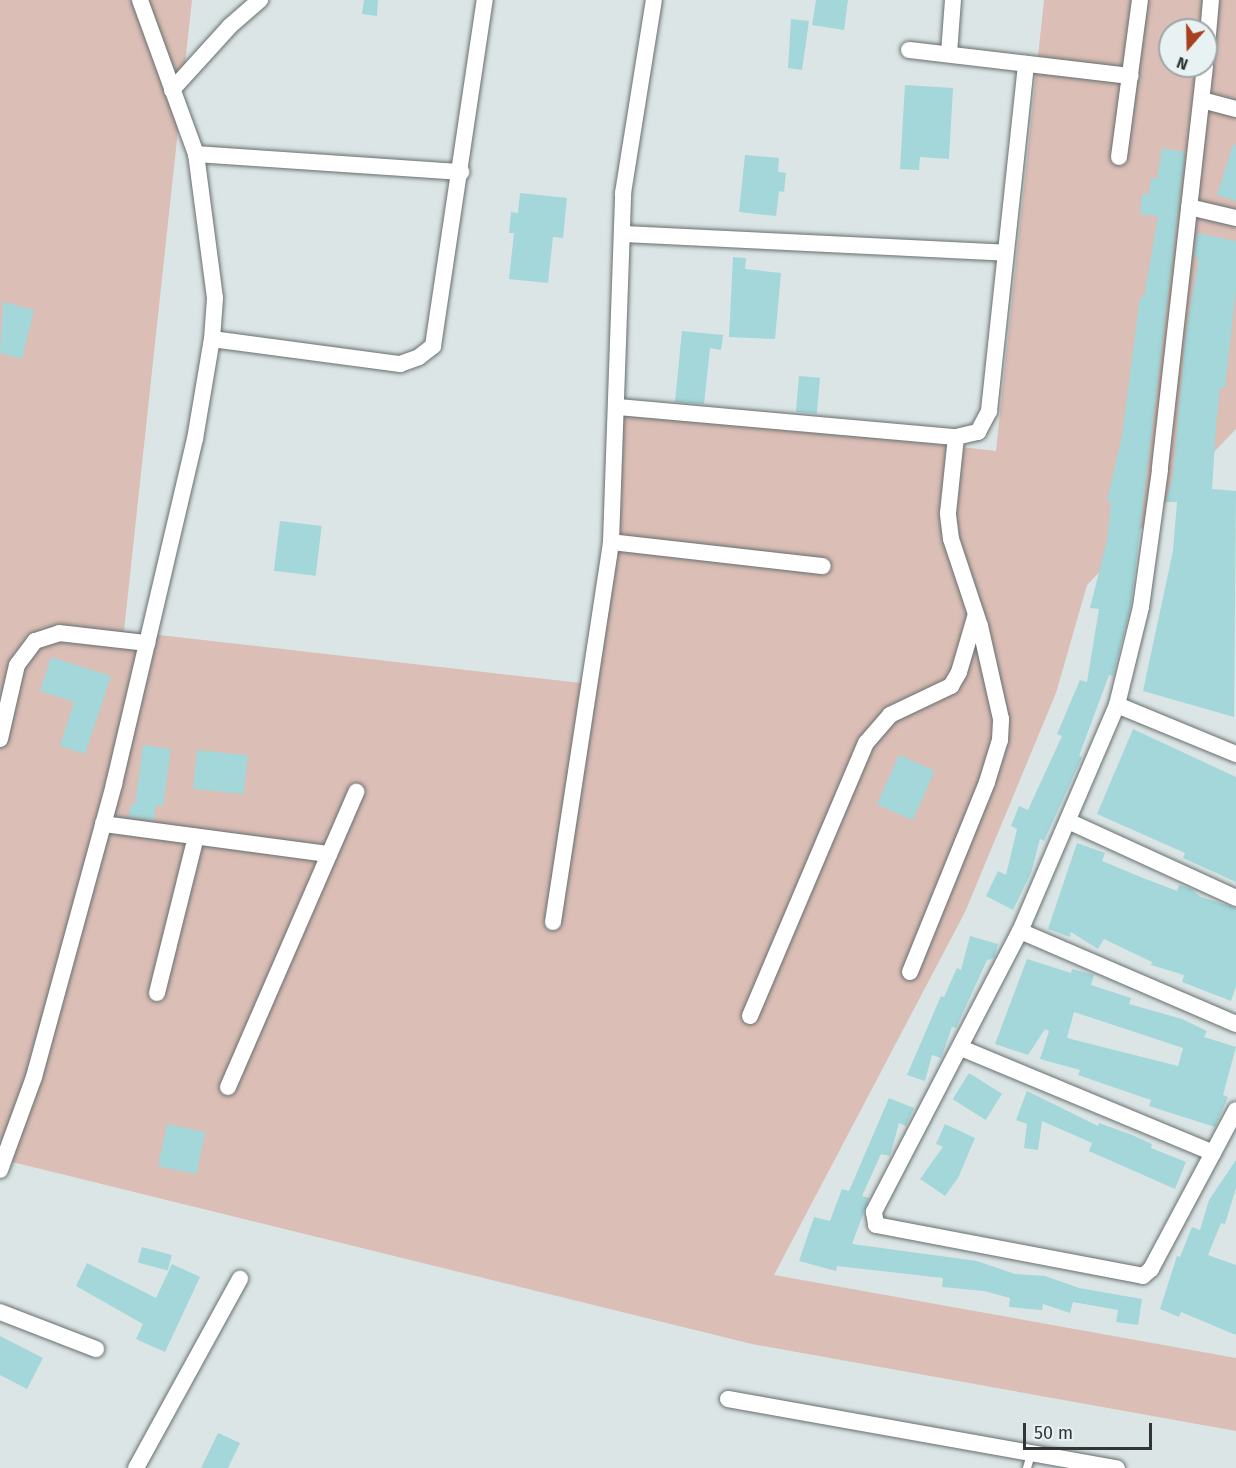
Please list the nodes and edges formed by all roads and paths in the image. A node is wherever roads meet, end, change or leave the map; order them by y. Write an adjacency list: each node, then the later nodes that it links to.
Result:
1 (140, 0): 14 (street)
2 (260, 0): 14 (street)
3 (486, 0): 19 (street)
4 (654, 0): 22 (street)
5 (953, 0): 10 (street)
6 (1140, 0): 12 (street)
7 (1211, 0): 8 (street)
8 (1209, 18)
9 (909, 50): 10 (street)
10 (949, 53): 11 (street)
11 (1026, 64): 12 (street); 23 (street)
12 (1130, 76): 18 (street)
13 (1204, 78): 15 (street)
14 (172, 90): 17 (street)
15 (1202, 100): 16 (street); 20 (street)
16 (1236, 109)
17 (196, 154): 19 (street); 24 (street)
18 (1119, 157)
19 (462, 172): 24 (street)
20 (1189, 207): 21 (street); 31 (street)
21 (1236, 218)
22 (622, 234): 23 (street); 25 (street)
23 (1004, 253): 26 (street)
24 (212, 339): 30 (street)
25 (618, 407): 26 (street); 27 (street)
26 (956, 437): 29 (street)
27 (611, 542): 28 (street); 40 (street)
28 (823, 566)
29 (976, 614): 42 (street); 44 (street)
30 (147, 643): 32 (street); 36 (street)
31 (1117, 705): 33 (street); 35 (street)
32 (0, 739)
33 (1236, 753)
34 (356, 792): 38 (street)
35 (1068, 821): 39 (street); 41 (street)
36 (104, 824): 37 (street); 50 (street)
37 (196, 837): 38 (street); 43 (street)
38 (329, 854): 47 (street)
39 (1236, 898)
40 (553, 922)
41 (1020, 931): 45 (street); 46 (street)
42 (910, 972)
43 (157, 993)
44 (750, 1016)
45 (1236, 1024)
46 (961, 1048): 49 (street); 49 (street)
47 (228, 1087)
48 (1236, 1110): 49 (street)
49 (1213, 1153)
50 (0, 1169)
51 (240, 1279): 56 (street)
52 (0, 1312): 53 (street)
53 (96, 1349)
54 (728, 1399): 55 (street)
55 (1029, 1461): 57 (street)
56 (136, 1468)
57 (1117, 1468)

